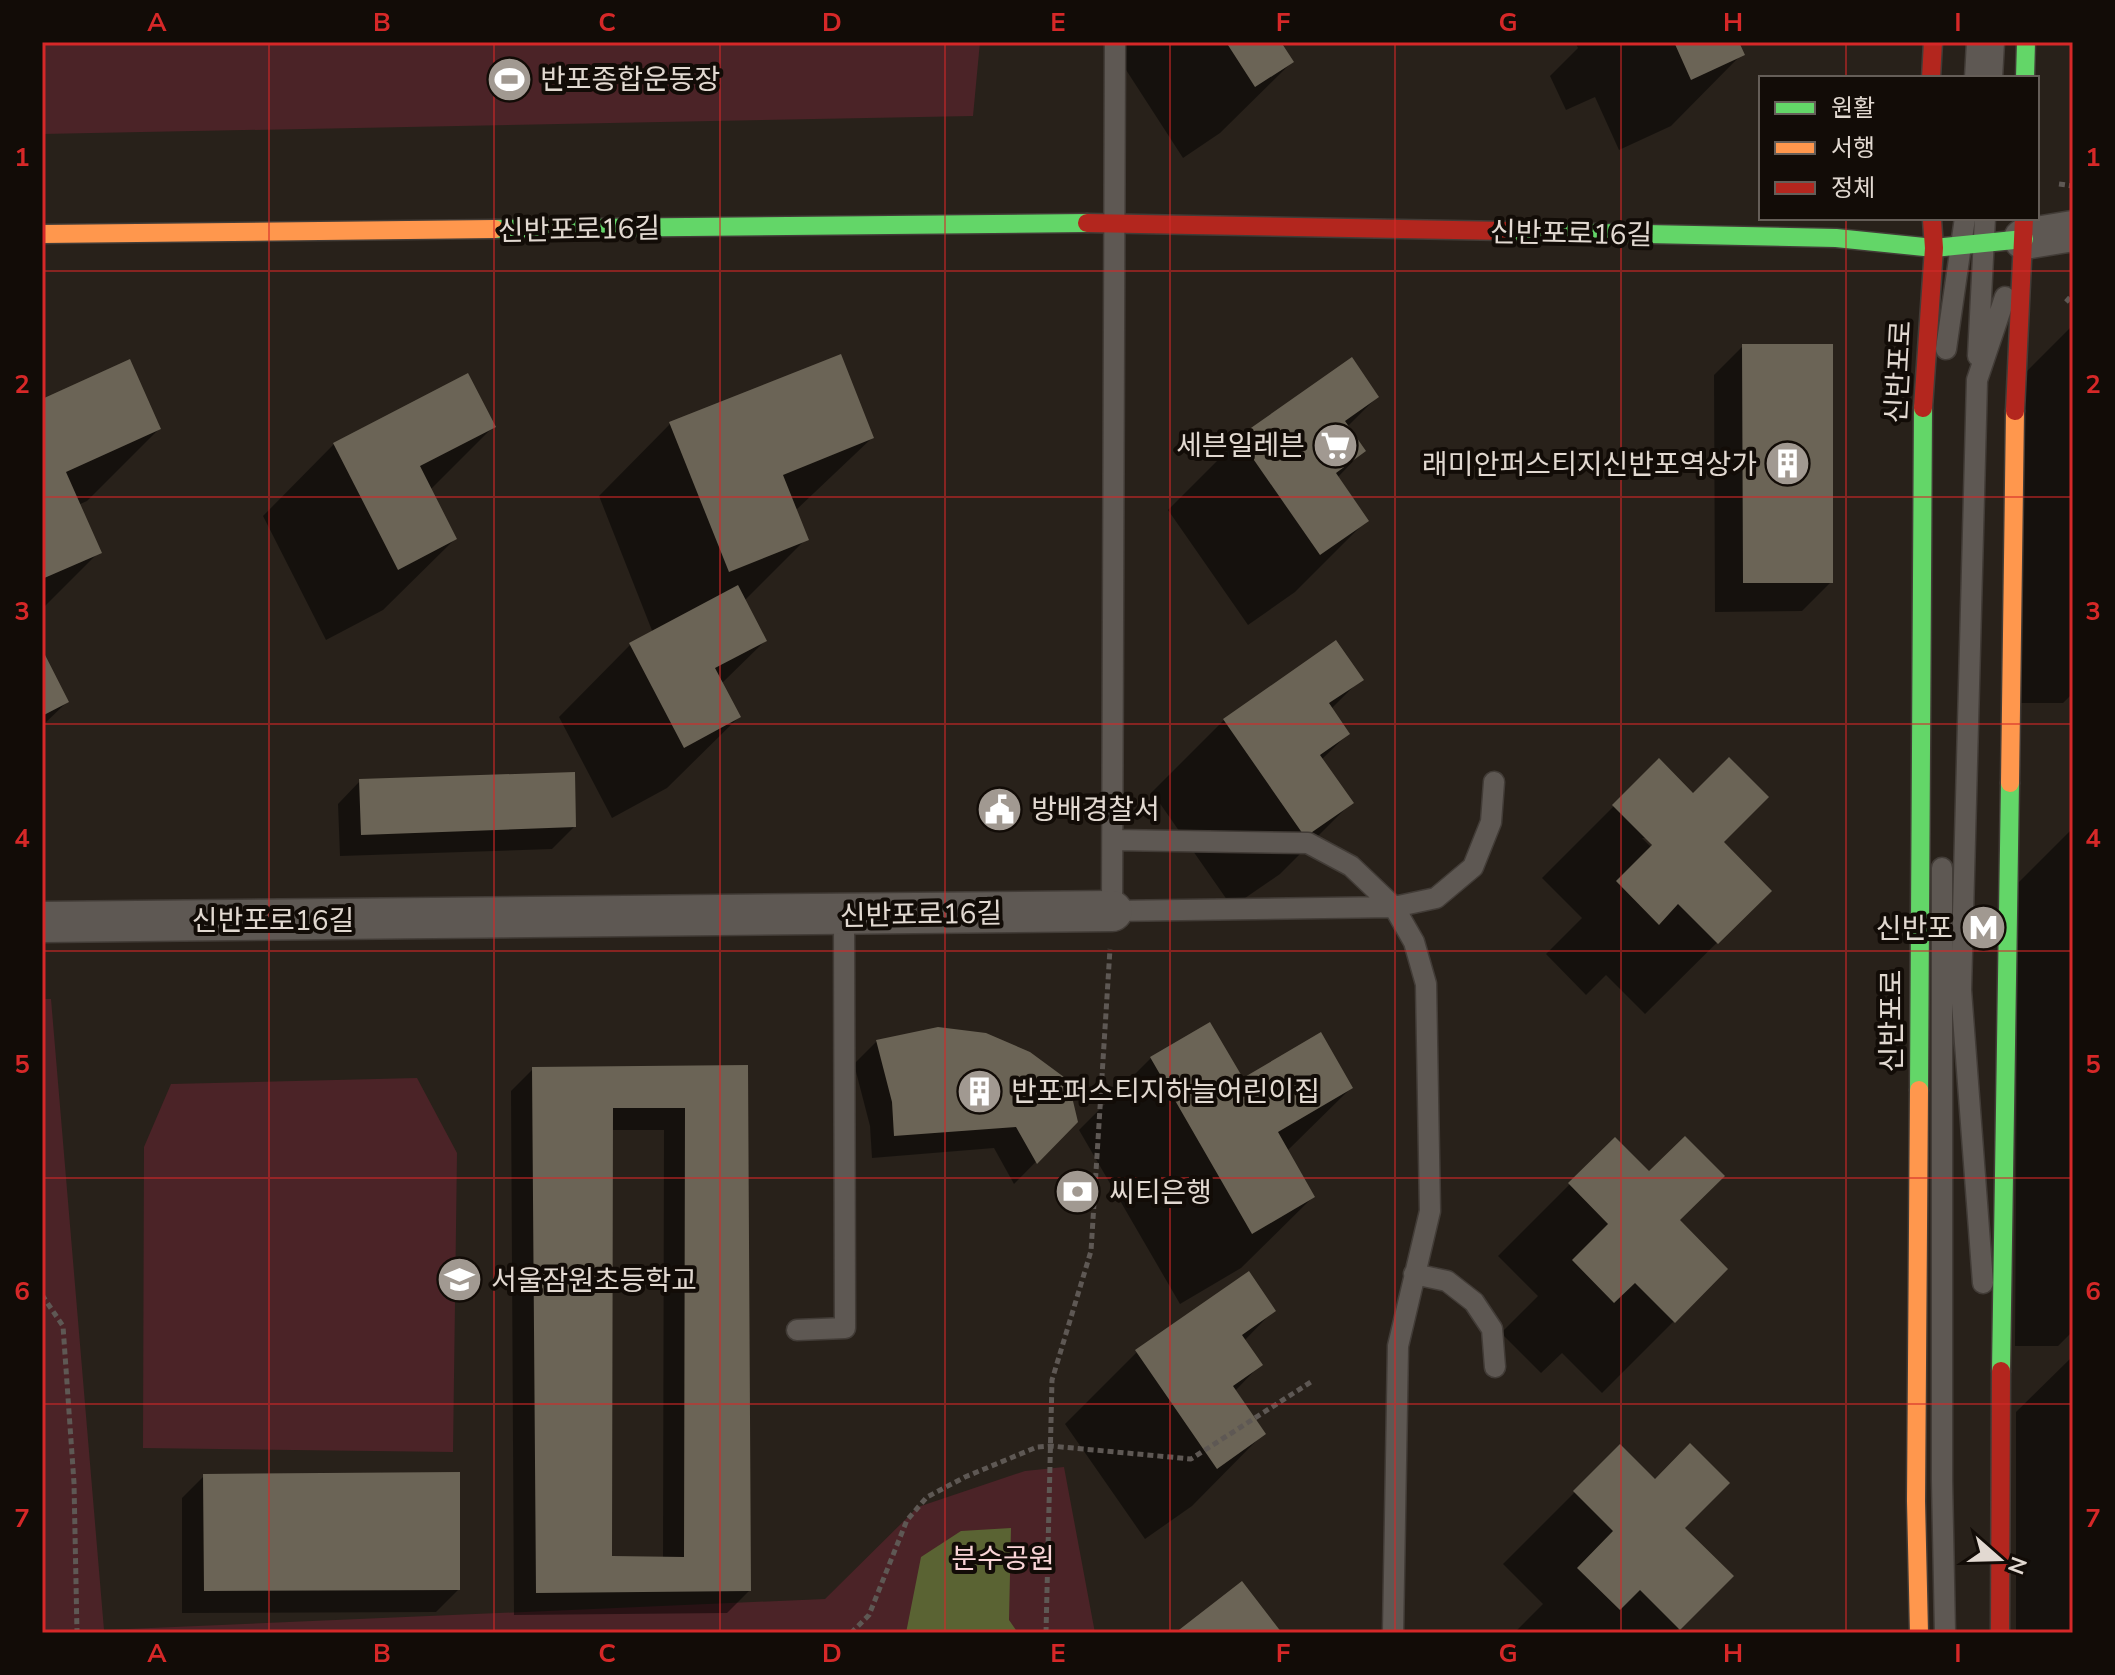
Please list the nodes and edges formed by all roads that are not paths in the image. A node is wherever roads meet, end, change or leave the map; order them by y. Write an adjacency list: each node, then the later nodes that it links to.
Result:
1 (1115, 42): 13 (lane)
2 (1933, 42): 6 (main road)
3 (1977, 42): 7 (lane)
4 (1994, 42): 8 (lane)
5 (2026, 42): 9 (main road)
6 (1931, 76)
7 (1975, 76)
8 (1992, 76)
9 (2025, 76)
10 (1931, 220): 19 (main road, 신반포로)
11 (1965, 220): 18 (lane)
12 (1985, 220): 17 (lane)
13 (1116, 223): 16 (main road, 신반포로16길); 19 (main road, 신반포로16길); 23 (lane)
14 (2024, 228): 15 (street); 17 (main road, 신반포로16길); 20 (lane); 32 (main road)
15 (2073, 231)
16 (42, 234)
17 (1984, 243): 18 (main road, 신반포로16길); 20 (lane)
18 (1961, 245): 19 (main road, 신반포로16길); 21 (lane)
19 (1934, 248): 34 (main road, 신반포로)
20 (1977, 380): 32 (lane)
21 (1942, 652)
22 (1494, 782): 25 (lane)
23 (1113, 840): 25 (lane); 26 (lane)
24 (1942, 843): 35 (lane)
25 (1394, 907): 26 (lane); 29 (lane)
26 (1112, 911): 27 (street, 신반포로16길)
27 (844, 916): 28 (street, 신반포로16길); 30 (lane)
28 (42, 922)
29 (1414, 1274): 31 (lane); 33 (lane)
30 (797, 1330)
31 (1495, 1367)
32 (1999, 1543): 36 (main road)
33 (1393, 1633)
34 (1919, 1633)
35 (1945, 1633)
36 (2000, 1633)

